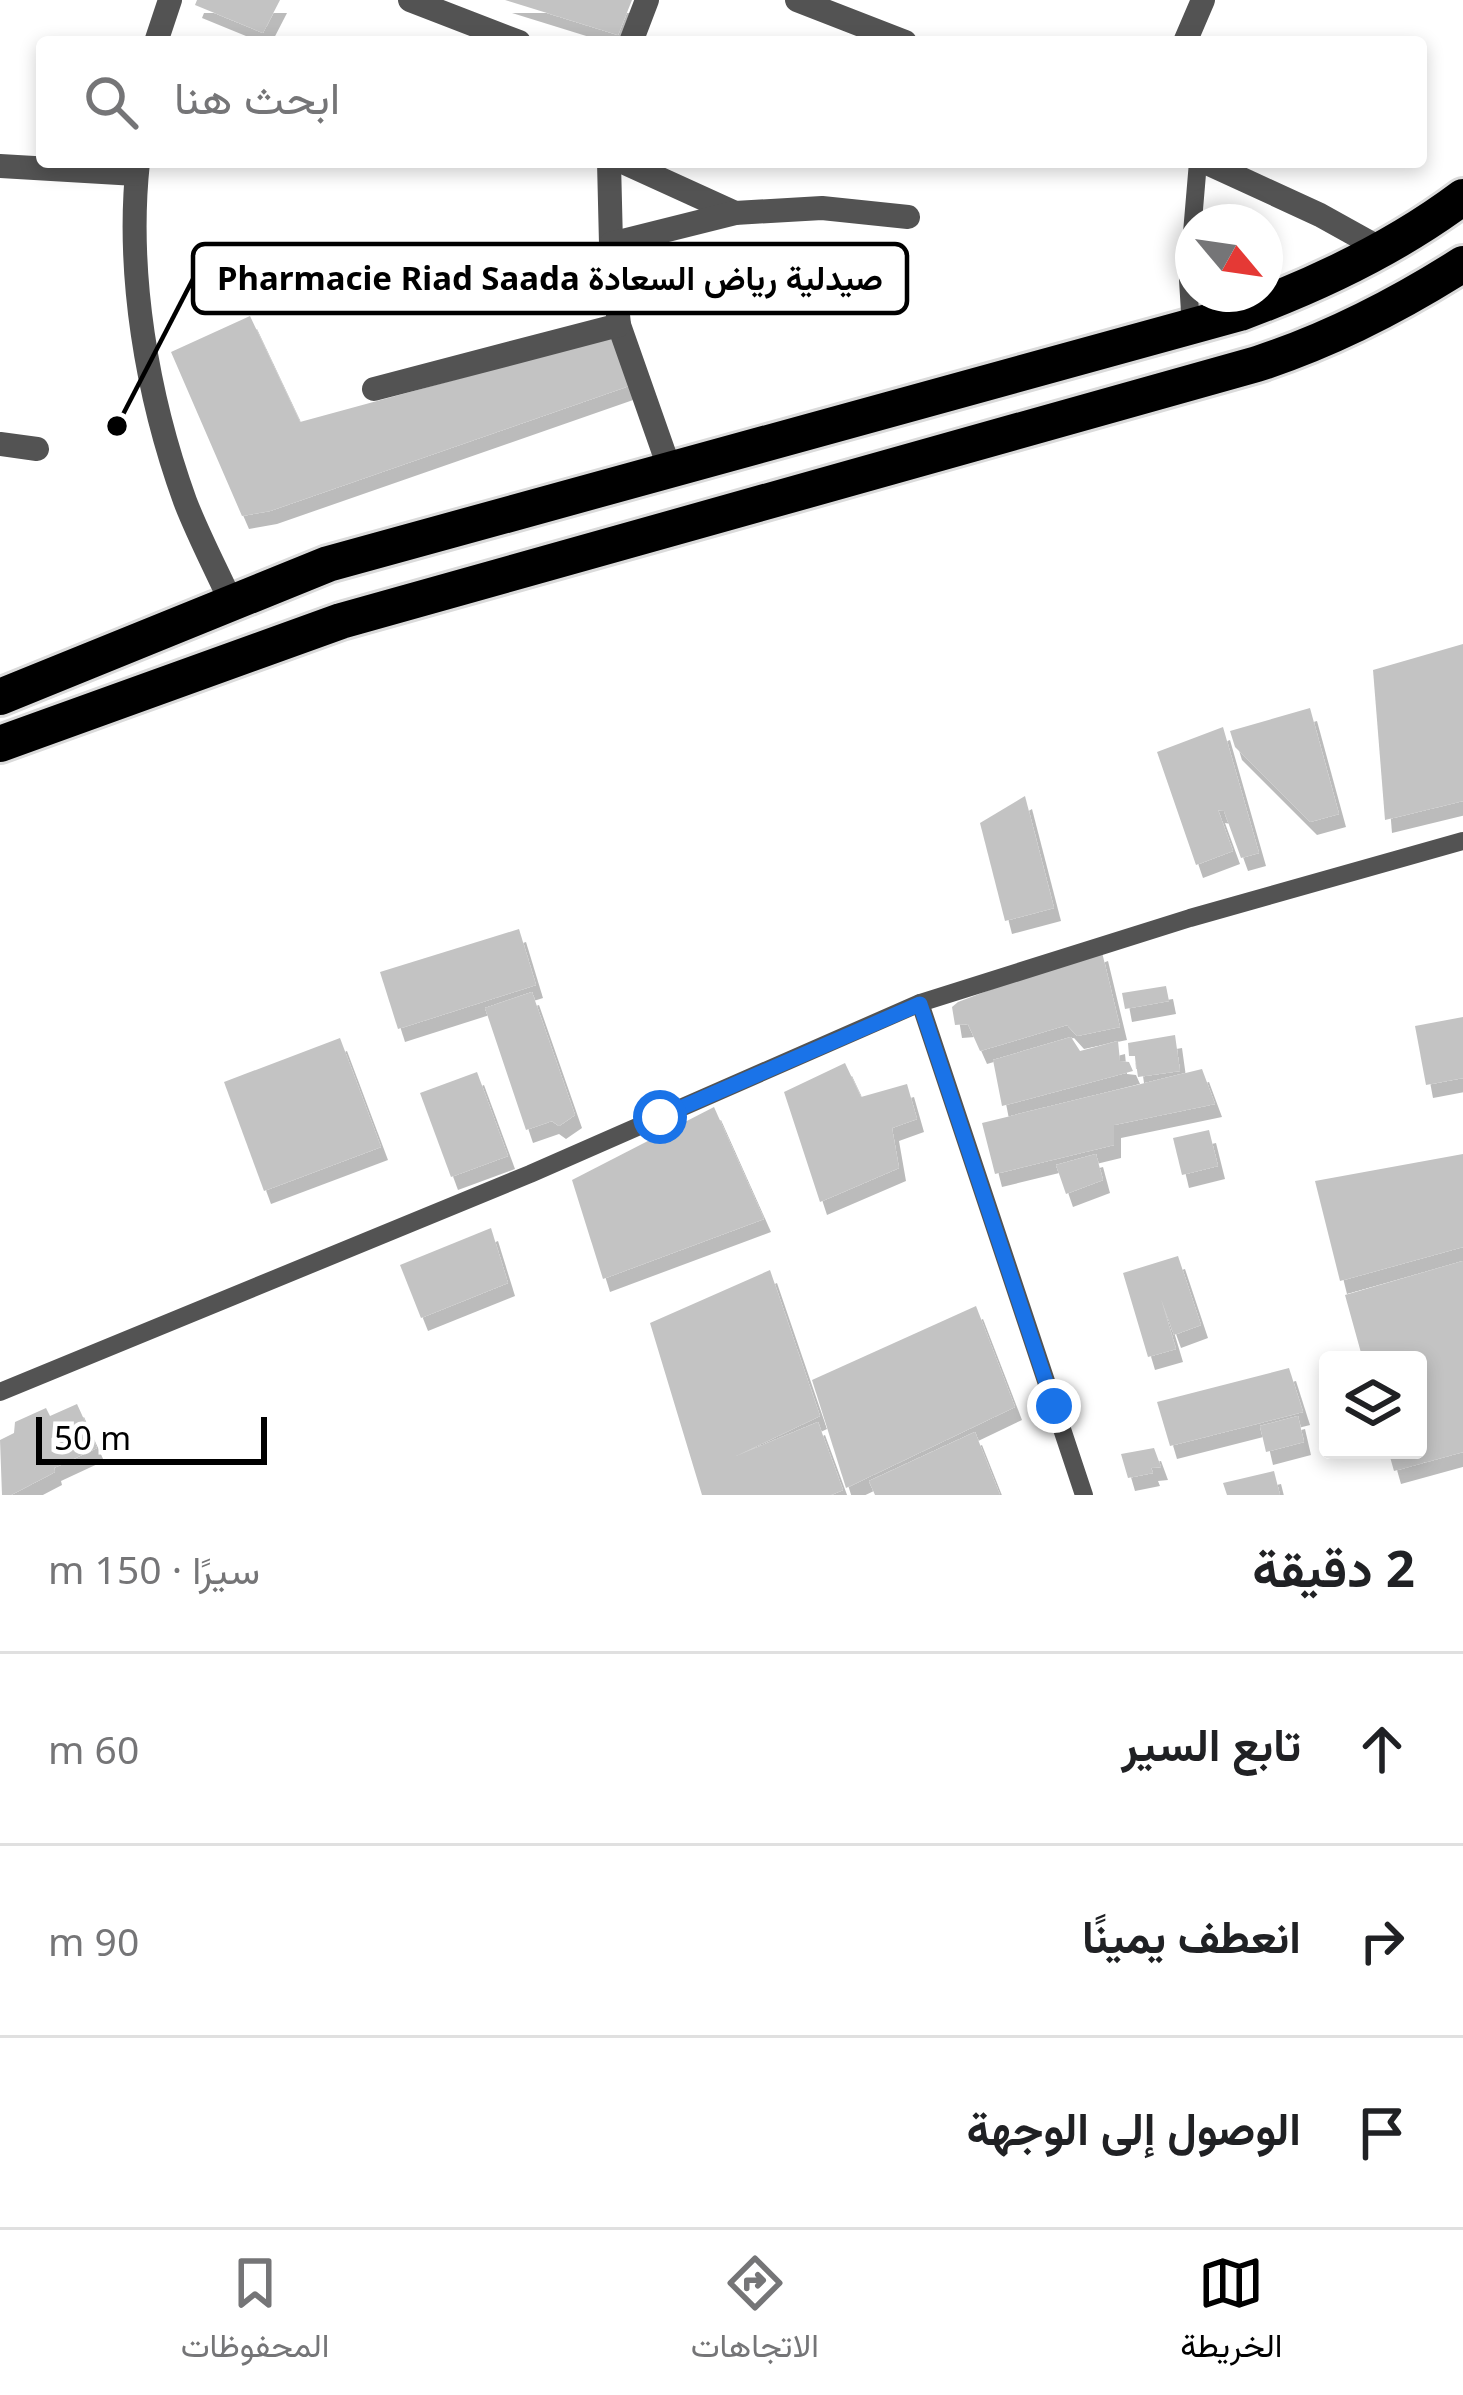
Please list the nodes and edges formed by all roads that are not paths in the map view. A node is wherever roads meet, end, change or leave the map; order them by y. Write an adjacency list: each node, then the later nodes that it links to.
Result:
1 (170, 0): 6 (street)
2 (410, 0): 7 (street)
3 (647, 0): 8 (street)
4 (1203, 0): 10 (street)
5 (814, 3): 9 (street)
6 (157, 36)
7 (503, 36)
8 (633, 36)
9 (891, 36)
10 (1188, 36)
11 (0, 166): 12 (street)
12 (36, 167)
13 (137, 168): 30 (street)
14 (609, 168): 21 (street)
15 (636, 168): 19 (street)
16 (1201, 168): 25 (lane)
17 (1216, 168): 22 (street)
18 (1463, 197): 22 (highway)
19 (735, 213): 20 (street); 21 (street)
20 (908, 217)
21 (611, 244): 24 (street)
22 (1383, 250): 25 (highway)
23 (1463, 264): 32 (highway)
24 (620, 325): 26 (street); 29 (street)
25 (1191, 328): 29 (highway)
26 (374, 389)
27 (0, 444): 28 (street)
28 (37, 449)
29 (670, 470): 30 (highway)
30 (231, 602): 31 (highway)
31 (0, 697)
32 (0, 744)
33 (1463, 841): 34 (lane)
34 (920, 1004): 35 (lane); 36 (lane)
35 (0, 1392)
36 (1084, 1495)

